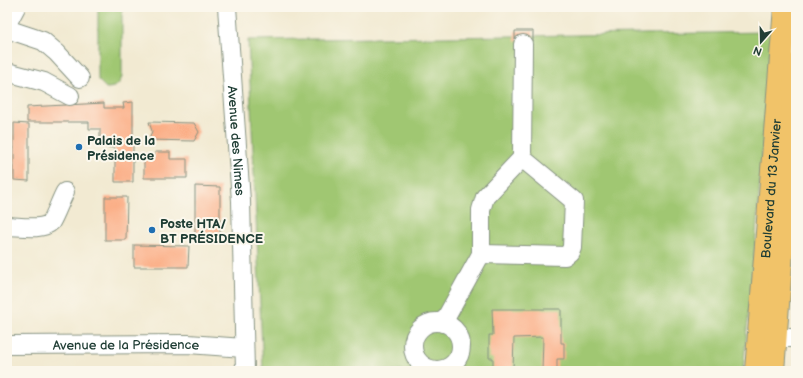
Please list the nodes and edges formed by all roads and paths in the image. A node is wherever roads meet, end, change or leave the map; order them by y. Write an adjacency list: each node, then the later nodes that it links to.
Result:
1 (16, 7): 4 (street)
2 (227, 7): 19 (street, Avenue des Nimes)
3 (785, 7): 7 (highway, Boulevard du 13 Janvier)
4 (7, 24)
5 (7, 28): 9 (street)
6 (523, 44): 11 (street)
7 (791, 56): 12 (highway, Boulevard du 13 Janvier)
8 (7, 72): 10 (street)
9 (80, 78)
10 (70, 96)
11 (522, 158): 15 (street); 15 (street)
12 (784, 188): 17 (highway, Boulevard du 13 Janvier)
13 (64, 192): 14 (street)
14 (7, 226)
15 (481, 254): 16 (street)
16 (443, 323): 20 (street); 20 (street)
17 (777, 338): 22 (highway, Boulevard du 13 Janvier); 23 (highway, Boulevard du 13 Janvier)
18 (7, 345): 19 (street, Avenue de la Présidence)
19 (244, 348): 21 (street, Avenue des Nimes)
20 (443, 370)
21 (245, 371)
22 (756, 371)
23 (773, 371)

